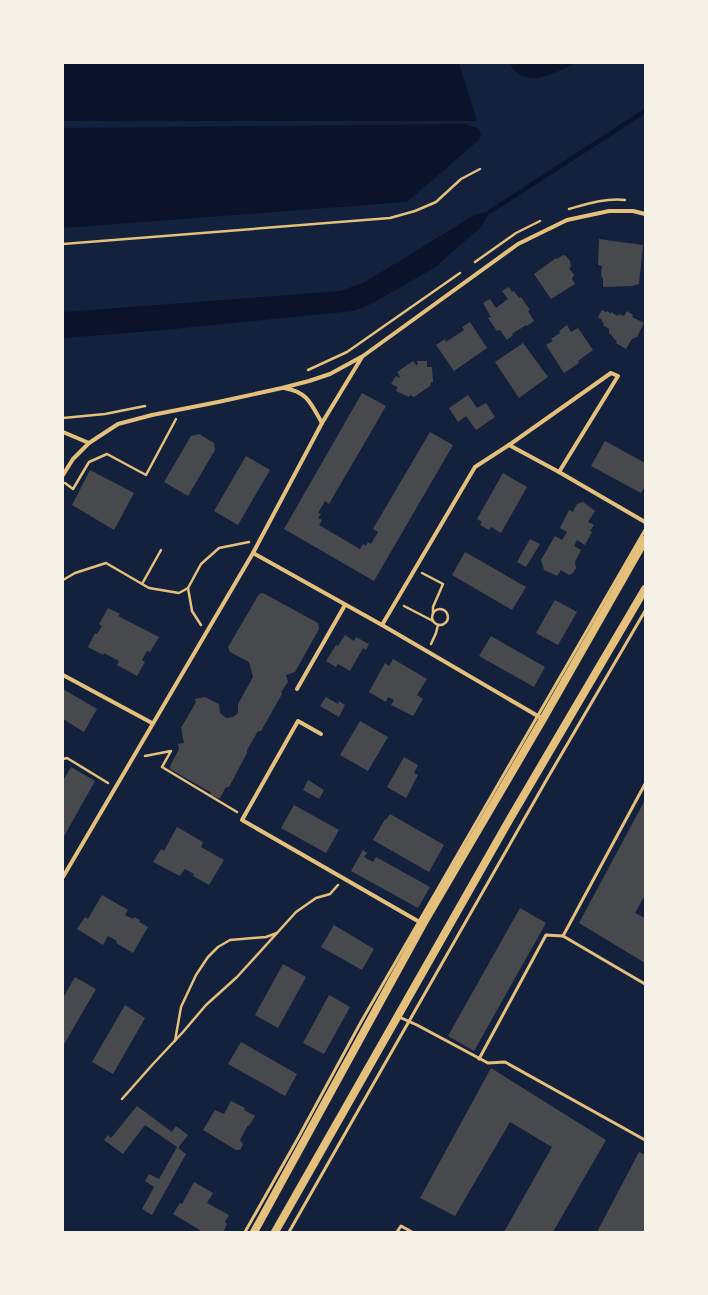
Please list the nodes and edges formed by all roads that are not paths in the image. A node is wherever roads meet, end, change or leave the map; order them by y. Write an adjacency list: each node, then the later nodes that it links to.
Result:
1 (645, 214): 2 (street)
2 (362, 356): 3 (street); 4 (street)
3 (282, 388): 4 (street); 6 (street)
4 (322, 422): 13 (street)
5 (63, 432): 6 (street)
6 (89, 443): 9 (street)
7 (509, 445): 8 (street); 8 (street); 17 (street)
8 (559, 472): 10 (street)
9 (63, 475)
10 (645, 522)
11 (645, 530): 20 (lane)
12 (645, 540): 20 (main road)
13 (253, 553): 15 (street); 21 (street)
14 (645, 589): 28 (main road)
15 (345, 604): 17 (street); 19 (street)
16 (645, 611): 29 (lane)
17 (382, 625): 20 (street)
18 (63, 675): 21 (street)
19 (297, 689)
20 (540, 717): 25 (main road)
21 (152, 723): 24 (street)
22 (321, 734): 25 (street)
23 (645, 784): 26 (lane)
24 (63, 877)
25 (420, 923): 32 (lane); 33 (main road)
26 (563, 936): 27 (lane); 30 (lane)
27 (645, 984)
28 (397, 1016): 29 (lane); 34 (main road)
29 (409, 1021): 30 (lane); 35 (lane)
30 (479, 1059): 31 (lane)
31 (645, 1140)
32 (245, 1232)
33 (254, 1232)
34 (275, 1232)
35 (289, 1232)
36 (397, 1232): 37 (lane)
37 (412, 1232)

